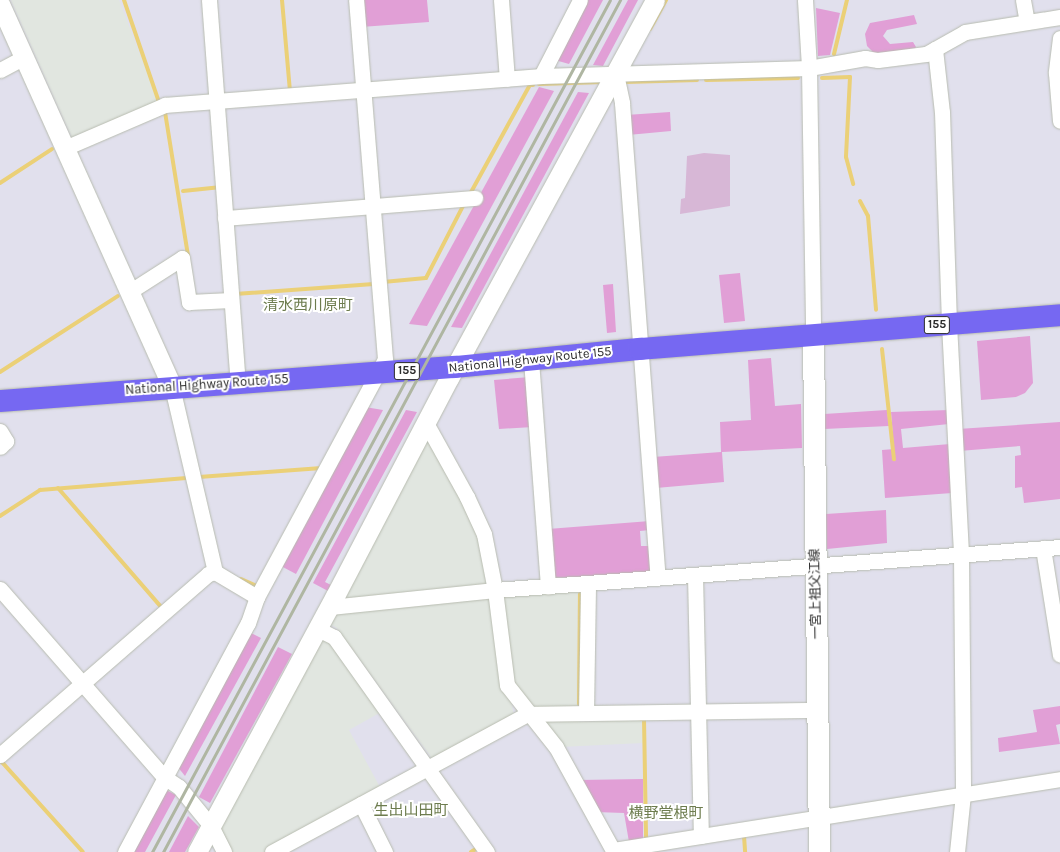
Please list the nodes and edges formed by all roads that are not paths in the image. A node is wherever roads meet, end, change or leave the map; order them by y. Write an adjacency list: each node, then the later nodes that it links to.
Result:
1 (209, 0): 20 (street)
2 (356, 0): 19 (street)
3 (501, 0): 18 (street)
4 (580, 0): 17 (street)
5 (655, 0): 16 (street)
6 (805, 0): 14 (street)
7 (1023, 0): 10 (street)
8 (0, 4): 13 (street)
9 (1060, 17): 10 (street)
10 (1027, 22): 12 (street)
11 (1060, 38): 21 (street)
12 (935, 49): 14 (street); 29 (street)
13 (24, 57): 15 (street); 22 (street)
14 (810, 68): 16 (street); 30 (street)
15 (0, 70)
16 (616, 74): 17 (street); 31 (street); 33 (street)
17 (541, 76): 18 (street)
18 (508, 79): 19 (street)
19 (363, 90): 20 (street); 24 (street)
20 (216, 101): 22 (street); 25 (street)
21 (1060, 121)
22 (65, 148): 26 (street)
23 (476, 198): 24 (street)
24 (372, 206): 25 (street); 34 (street)
25 (225, 218): 27 (street)
26 (130, 292): 27 (street); 36 (street)
27 (231, 300): 35 (street)
28 (1060, 315): 29 (highway, National Highway Route 155 / 155)
29 (949, 324): 30 (highway, National Highway Route 155 / 155); 43 (street)
30 (813, 336): 31 (highway, National Highway Route 155 / 155); 44 (main road, 一宮上祖父江線)
31 (640, 349): 32 (highway, National Highway Route 155 / 155); 47 (street)
32 (532, 360): 33 (highway, National Highway Route 155 / 155); 49 (street)
33 (455, 367): 34 (highway, National Highway Route 155 / 155); 38 (street)
34 (377, 373): 35 (highway, National Highway Route 155 / 155); 52 (street)
35 (238, 382): 36 (highway, National Highway Route 155 / 155)
36 (172, 387): 37 (highway, National Highway Route 155 / 155); 45 (street)
37 (0, 401)
38 (426, 423): 51 (street); 53 (street)
39 (0, 431): 40 (street)
40 (0, 447)
41 (1060, 547): 42 (street)
42 (1043, 548): 43 (street); 55 (street)
43 (961, 555): 44 (street); 65 (street)
44 (816, 567): 46 (street); 57 (main road, 一宮上祖父江線)
45 (215, 572): 52 (street); 56 (street)
46 (695, 576): 47 (street); 58 (street)
47 (658, 578): 48 (street)
48 (588, 583): 49 (street); 59 (street)
49 (548, 586): 51 (street)
50 (0, 589): 56 (street)
51 (495, 590): 53 (street); 60 (street)
52 (257, 597): 63 (street)
53 (330, 607): 54 (street)
54 (318, 629): 62 (street); 68 (street)
55 (1060, 655)
56 (82, 683): 61 (street); 63 (street)
57 (817, 710): 58 (street); 67 (main road, 一宮上祖父江線)
58 (698, 711): 59 (street); 69 (street)
59 (586, 713): 60 (street)
60 (527, 714): 62 (street); 70 (street)
61 (0, 755)
62 (427, 768): 66 (street); 76 (street)
63 (164, 777): 68 (street); 71 (street)
64 (1060, 779): 65 (street)
65 (963, 794): 67 (street); 78 (street)
66 (361, 804): 74 (street); 75 (street)
67 (818, 817): 69 (street); 77 (main road, 一宮上祖父江線)
68 (211, 826): 72 (street); 73 (street)
69 (701, 836): 70 (street)
70 (613, 851)
71 (125, 852)
72 (197, 852)
73 (224, 852)
74 (272, 852)
75 (385, 852)
76 (487, 852)
77 (819, 852)
78 (957, 852)

